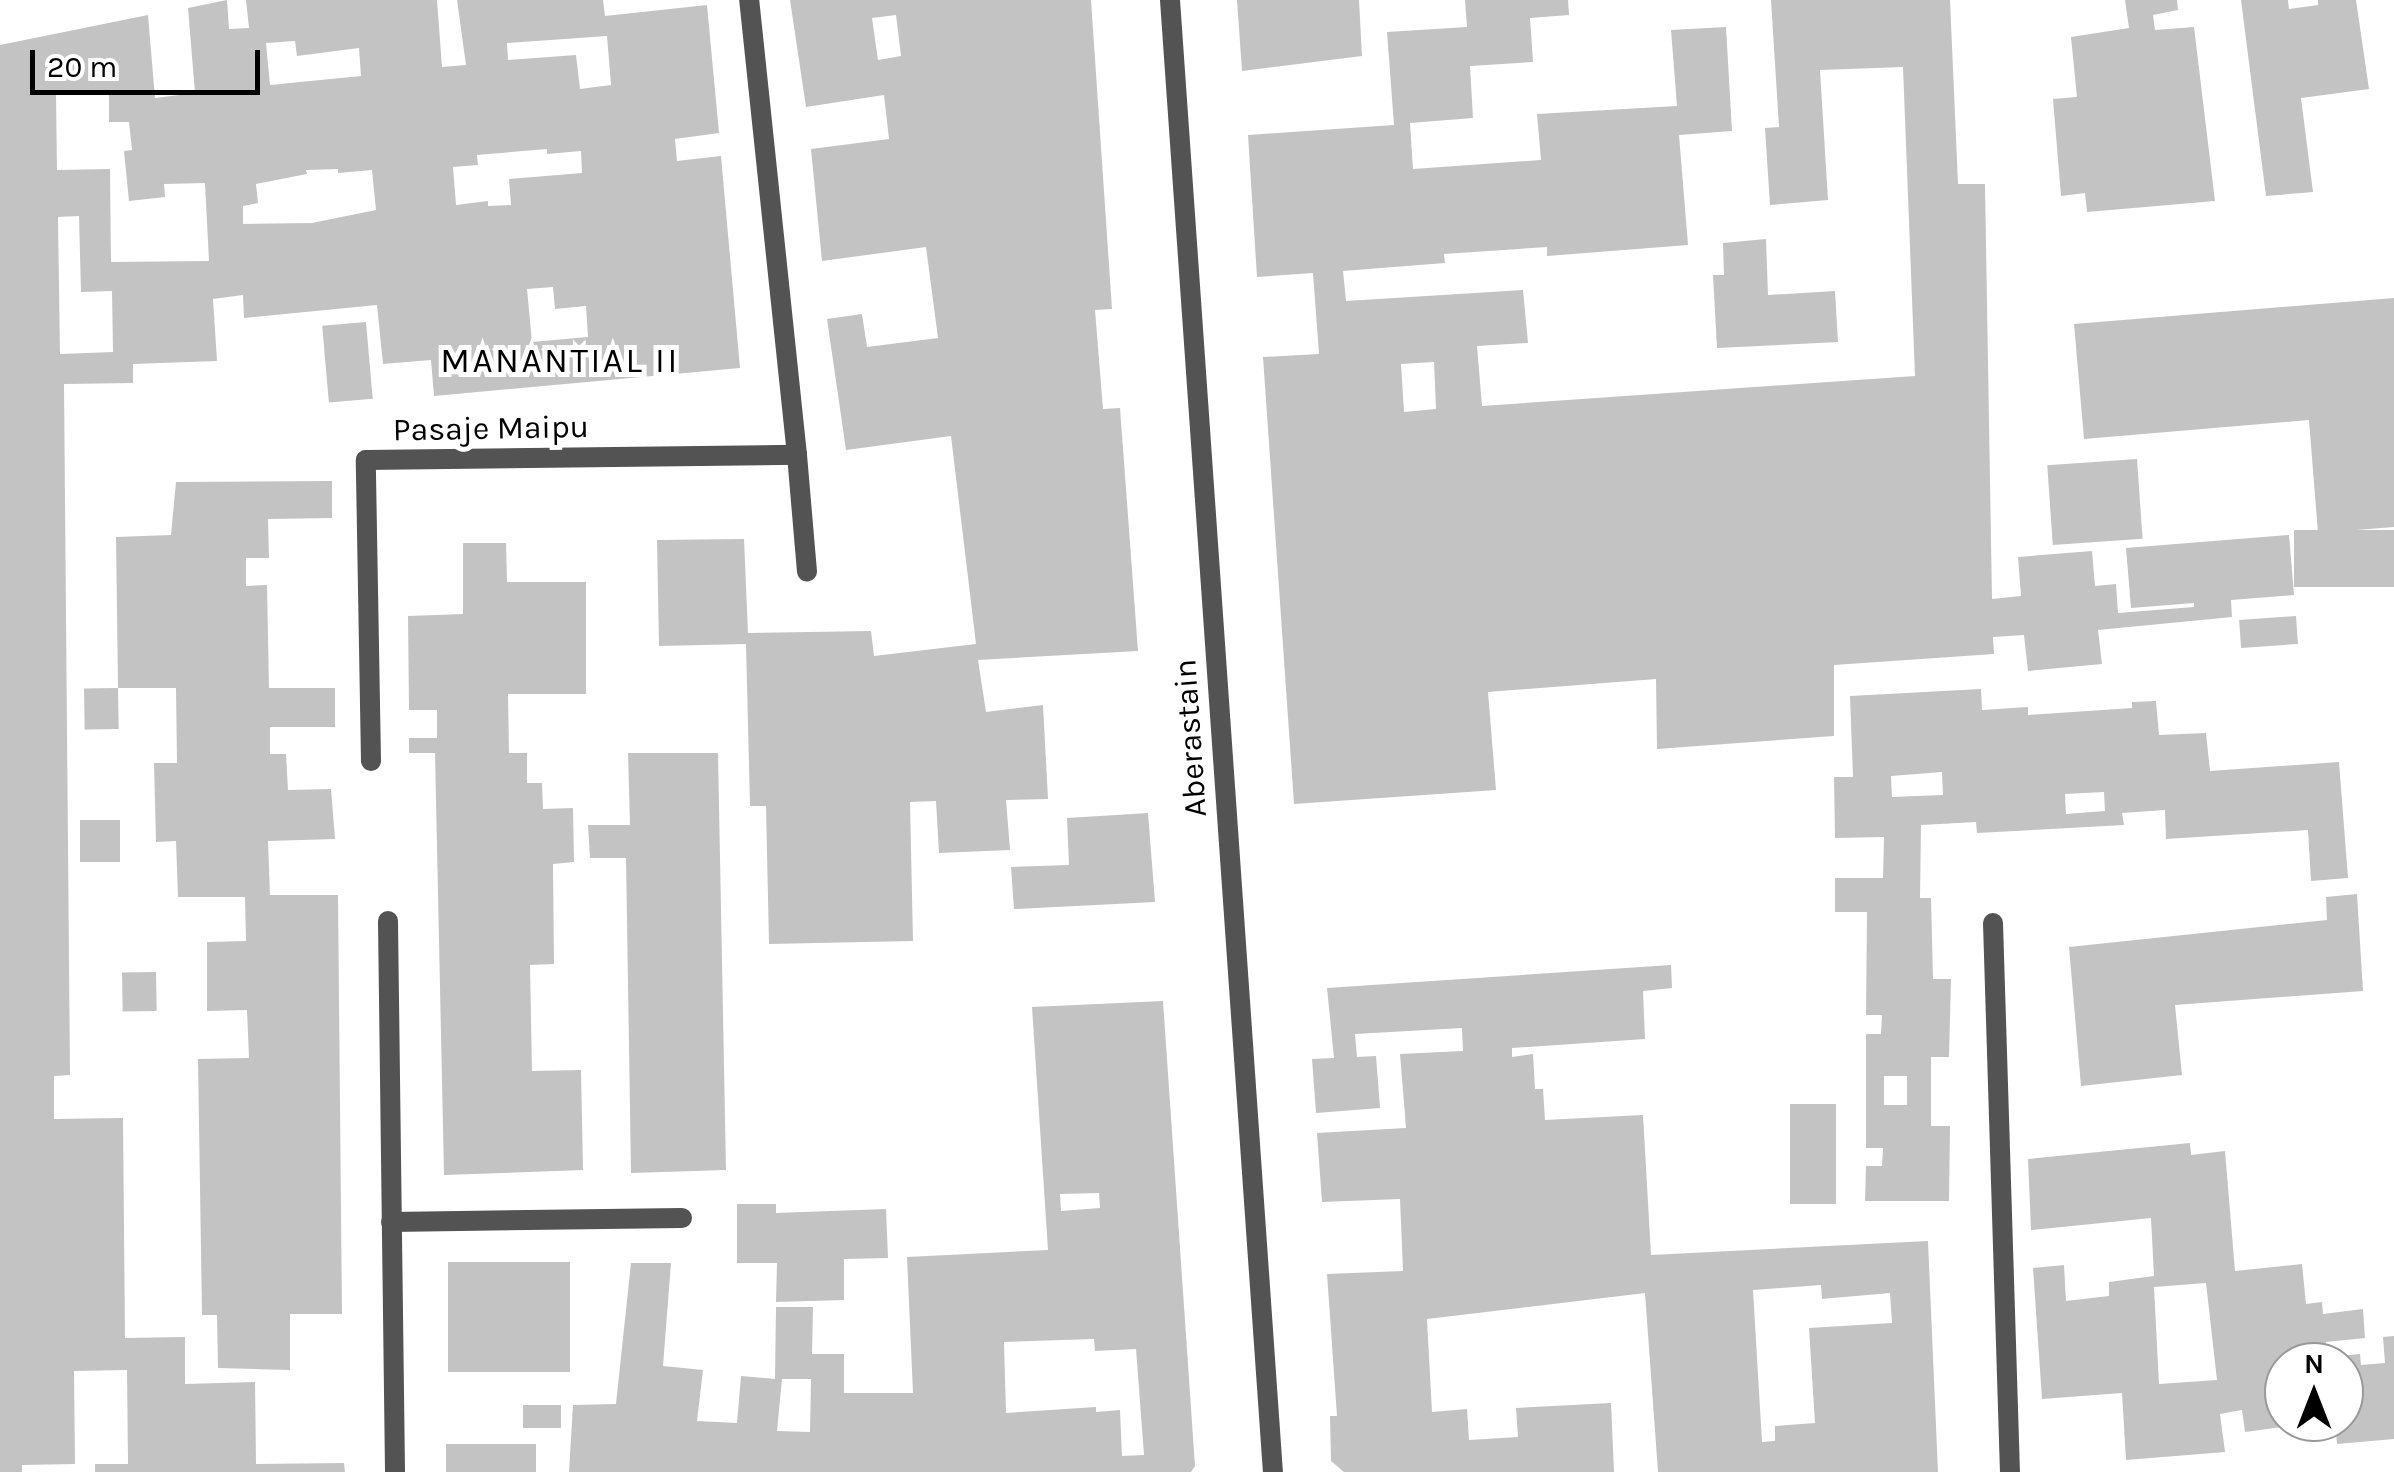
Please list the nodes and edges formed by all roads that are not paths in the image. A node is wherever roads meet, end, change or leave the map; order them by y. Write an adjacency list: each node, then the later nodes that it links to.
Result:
1 (749, 0): 3 (street)
2 (1170, 0): 11 (street, Aberastain)
3 (796, 455): 4 (street); 5 (street, Pasaje Maipu)
4 (808, 572)
5 (370, 760)
6 (388, 921): 9 (street)
7 (1993, 923): 12 (street)
8 (682, 1218): 9 (street)
9 (391, 1222): 10 (street)
10 (394, 1472)
11 (1273, 1472)
12 (2010, 1472)

